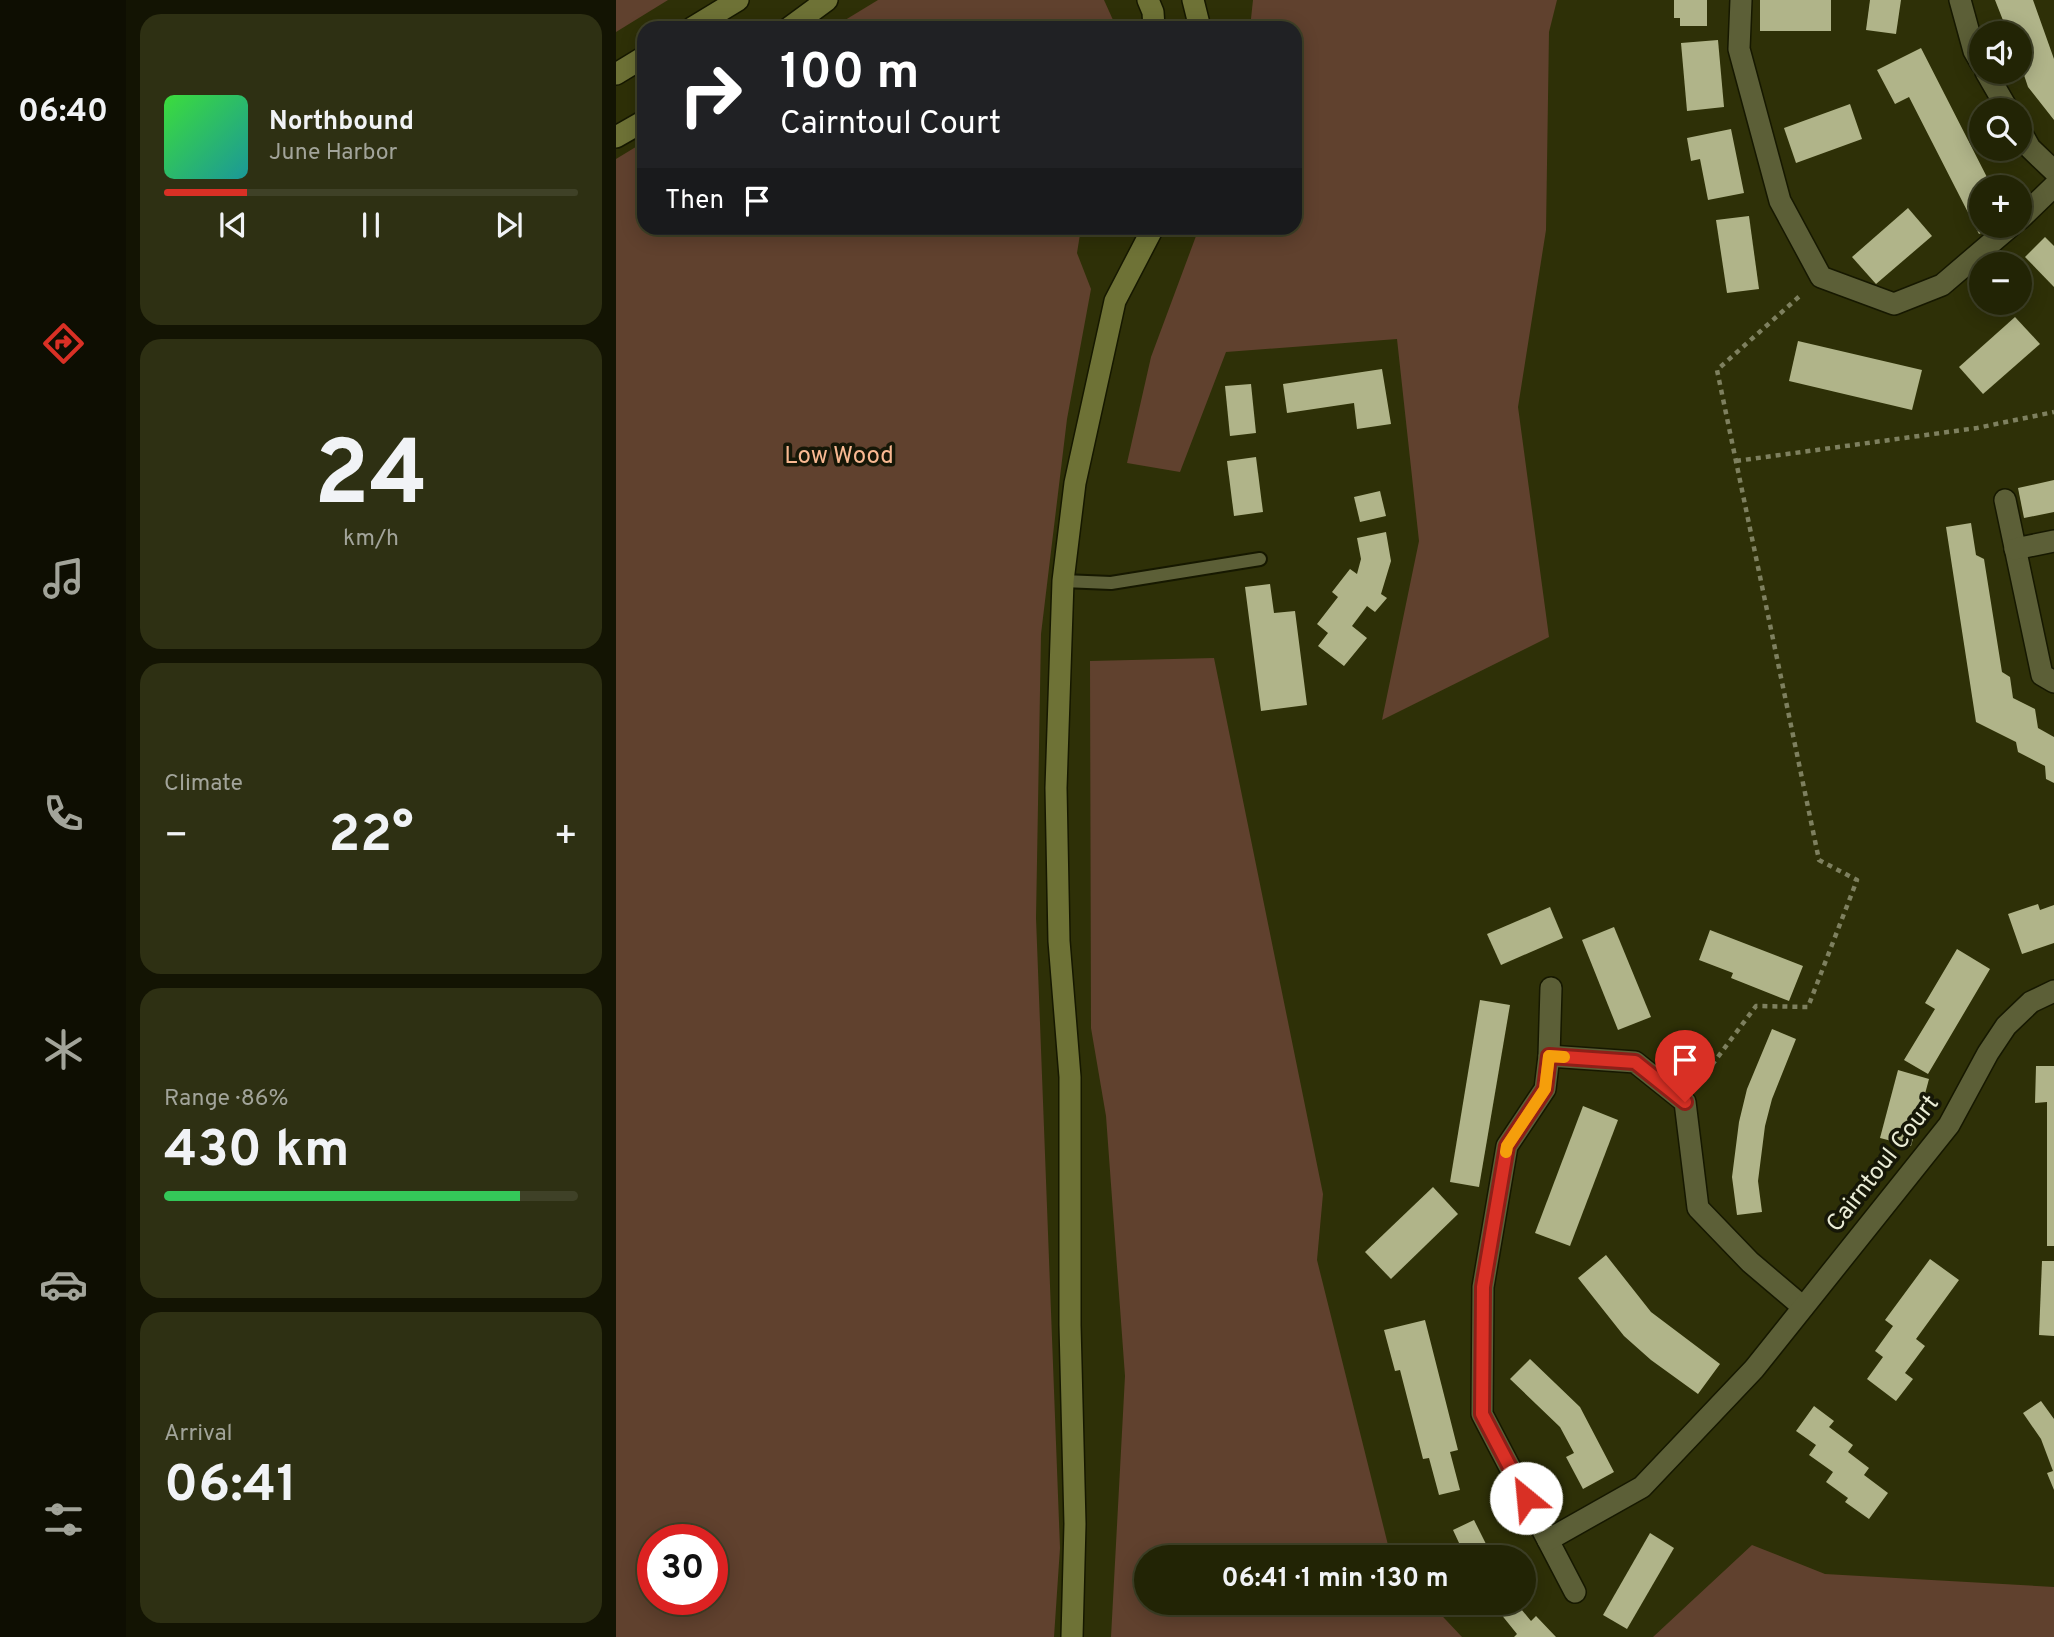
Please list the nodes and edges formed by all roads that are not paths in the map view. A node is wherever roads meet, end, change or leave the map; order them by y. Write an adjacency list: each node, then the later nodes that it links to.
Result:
1 (738, 0): 7 (main road)
2 (827, 0): 8 (main road)
3 (1148, 0): 9 (main road)
4 (1193, 0): 10 (main road)
5 (1741, 0): 22 (street)
6 (1960, 0): 11 (street)
7 (704, 21)
8 (798, 21)
9 (1154, 21)
10 (1198, 21)
11 (1969, 33)
12 (637, 61): 13 (main road)
13 (616, 74)
14 (637, 125): 15 (main road)
15 (616, 137)
16 (2032, 150): 17 (street)
17 (2054, 171)
18 (2054, 186): 19 (street)
19 (2032, 207)
20 (1135, 235): 23 (main road)
21 (1149, 235): 23 (main road)
22 (1997, 238)
23 (1128, 271): 28 (main road)
24 (2005, 500): 26 (street)
25 (2054, 541): 26 (street)
26 (2015, 548): 29 (street)
27 (1260, 559): 28 (lane)
28 (1063, 581): 36 (main road)
29 (2054, 682)
30 (1552, 988): 32 (street)
31 (2054, 991): 33 (street, Cairntoul Court)
32 (1549, 1056): 33 (street); 34 (street)
33 (1803, 1307): 34 (street, Cairntoul Court)
34 (1548, 1540): 35 (street)
35 (1575, 1592)
36 (1072, 1637)

